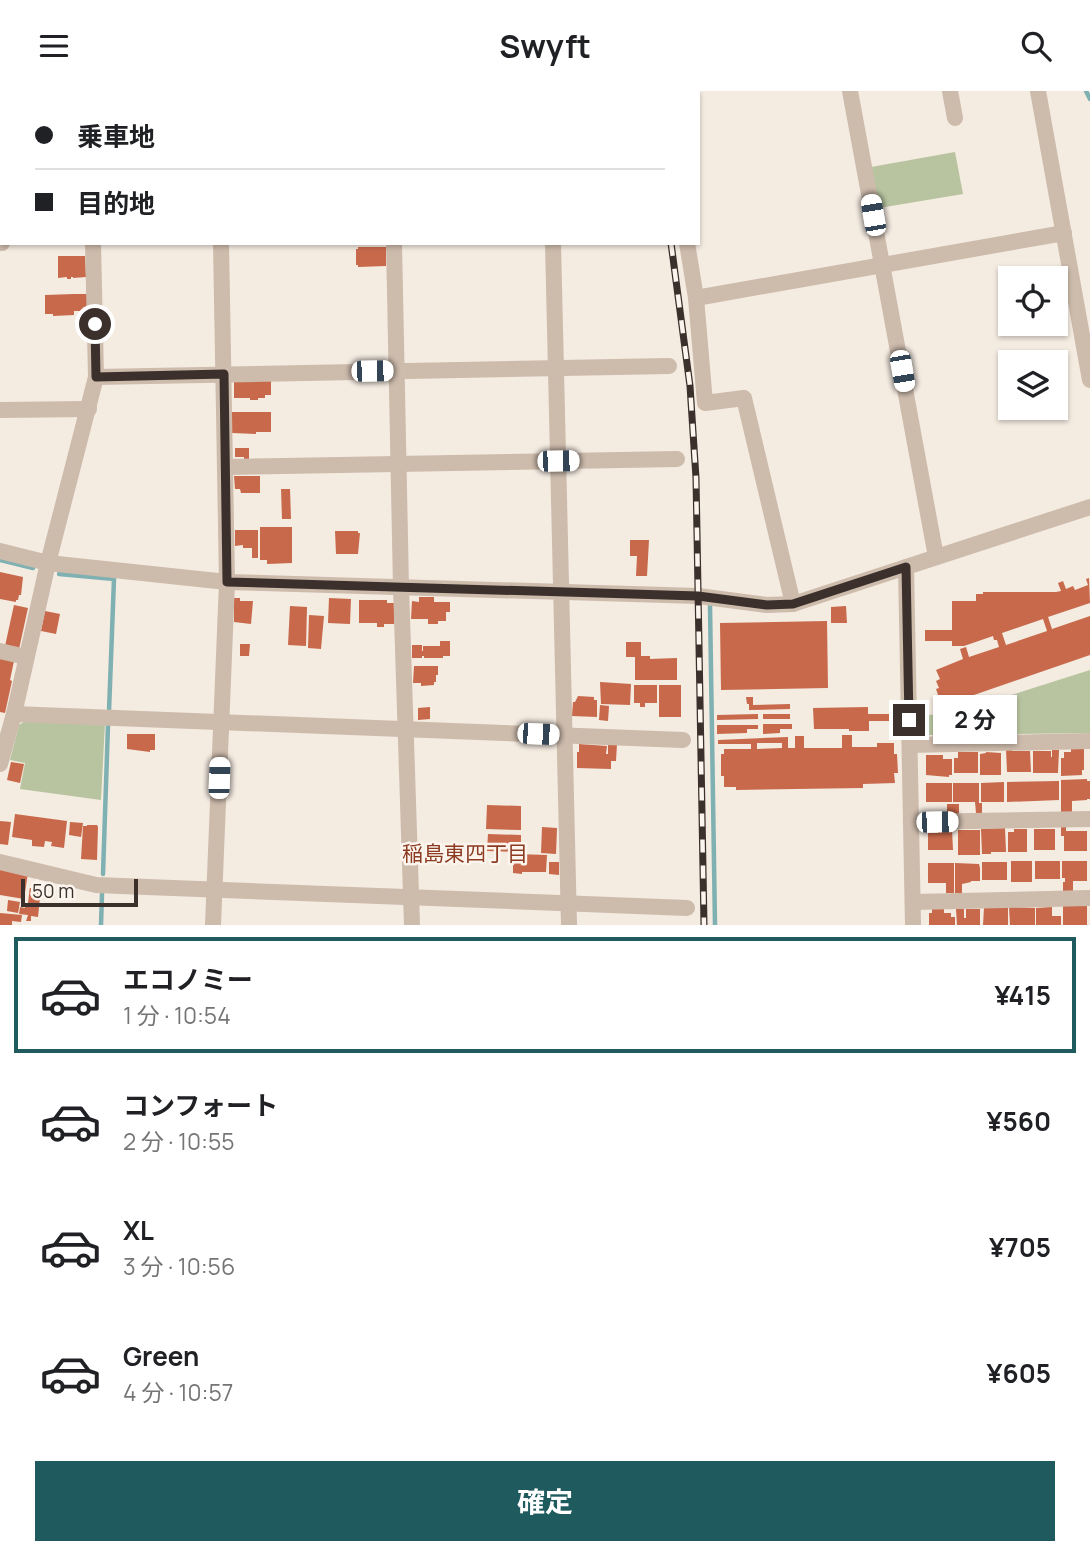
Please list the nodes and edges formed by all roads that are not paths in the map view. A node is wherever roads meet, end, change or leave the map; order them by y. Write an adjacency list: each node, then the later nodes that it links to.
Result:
1 (850, 91): 11 (street)
2 (950, 91): 4 (street)
3 (1038, 91): 5 (street)
4 (955, 118)
5 (1063, 233): 11 (street); 13 (street)
6 (93, 245): 18 (street)
7 (221, 245): 17 (street)
8 (394, 245): 16 (street)
9 (553, 245): 15 (street)
10 (687, 245): 12 (street)
11 (882, 265): 12 (street); 28 (street)
12 (696, 298): 34 (street)
13 (1088, 363): 19 (street)
14 (670, 366): 15 (street)
15 (556, 368): 16 (street); 23 (street)
16 (397, 371): 17 (street); 24 (street)
17 (224, 374): 18 (street); 25 (street)
18 (96, 377): 20 (street)
19 (1090, 380)
20 (89, 409): 21 (street); 29 (street)
21 (0, 410)
22 (677, 459): 23 (street)
23 (558, 461): 24 (street); 33 (street)
24 (398, 464): 25 (street); 32 (street)
25 (225, 467): 31 (street)
26 (1090, 507): 28 (street)
27 (0, 551): 29 (street)
28 (936, 557): 30 (street)
29 (48, 563): 31 (street); 36 (street)
30 (906, 567): 34 (street); 43 (street)
31 (227, 582): 32 (street); 38 (street)
32 (401, 587): 33 (street); 39 (street)
33 (561, 592): 34 (street); 40 (street)
34 (793, 604)
35 (0, 651): 36 (street)
36 (26, 657): 37 (street)
37 (13, 714): 38 (street); 44 (street)
38 (222, 722): 39 (street); 48 (street)
39 (405, 729): 40 (street); 49 (street)
40 (564, 735): 41 (street); 52 (street)
41 (683, 740)
42 (1090, 741): 43 (street)
43 (909, 745): 46 (street)
44 (0, 764)
45 (1090, 819): 46 (street)
46 (911, 822): 51 (street)
47 (0, 862): 48 (street)
48 (215, 889): 49 (street); 54 (street)
49 (411, 897): 52 (street); 55 (street)
50 (1090, 898): 51 (street)
51 (913, 902): 57 (street)
52 (569, 904): 53 (street); 56 (street)
53 (687, 908)
54 (214, 925)
55 (412, 925)
56 (569, 925)
57 (913, 925)

